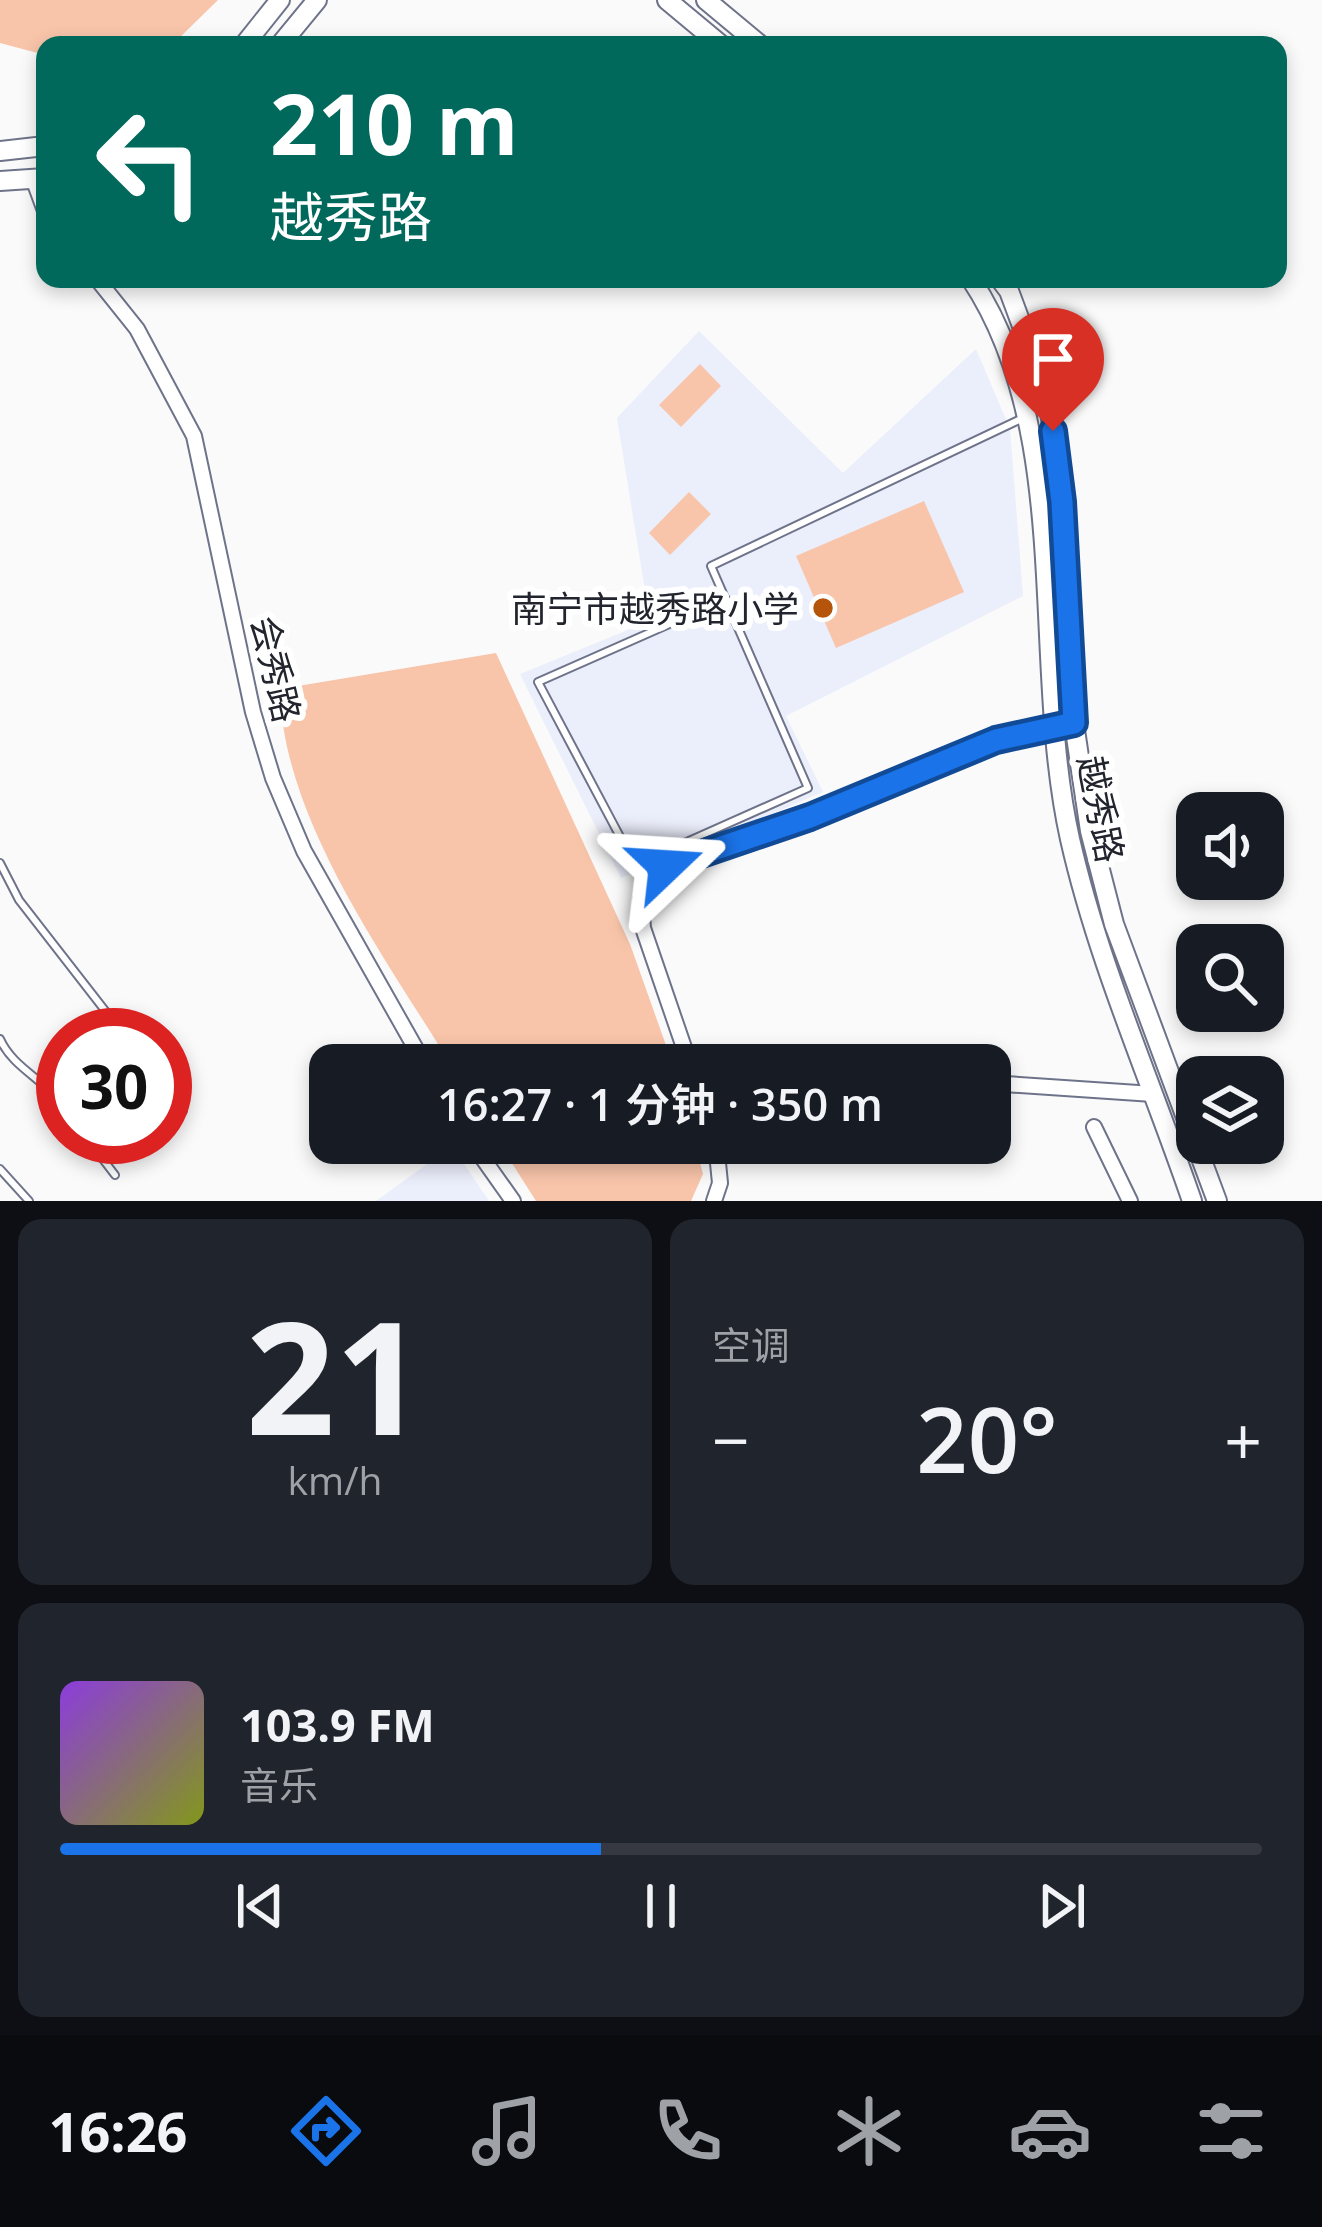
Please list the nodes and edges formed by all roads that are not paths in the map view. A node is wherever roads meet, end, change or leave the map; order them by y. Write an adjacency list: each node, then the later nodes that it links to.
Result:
1 (280, 0): 5 (main road)
2 (317, 0): 6 (main road)
3 (667, 0): 7 (main road)
4 (706, 0): 8 (main road)
5 (251, 36)
6 (287, 36)
7 (710, 36)
8 (749, 36)
9 (36, 147): 10 (main road)
10 (0, 151)
11 (36, 179): 12 (main road)
12 (0, 181)
13 (104, 288): 23 (street, 会秀路)
14 (977, 288): 16 (main road, 越秀路)
15 (1007, 288): 18 (main road, 越秀路)
16 (1026, 416): 17 (lane); 19 (main road, 越秀路)
17 (726, 599): 17 (lane)
18 (1074, 723): 19 (street); 39 (main road, 越秀路)
19 (1053, 727): 24 (street); 27 (main road, 越秀路)
20 (0, 863): 21 (lane)
21 (103, 1008)
22 (0, 1039): 25 (lane)
23 (413, 1044)
24 (683, 1044)
25 (36, 1078)
26 (1011, 1084): 27 (street)
27 (1154, 1094): 38 (main road, 越秀路)
28 (1094, 1127): 37 (street)
29 (107, 1164): 33 (lane)
30 (486, 1164): 35 (street)
31 (718, 1164): 36 (street)
32 (0, 1168): 34 (lane)
33 (115, 1175)
34 (29, 1201)
35 (512, 1201)
36 (715, 1201)
37 (1130, 1201)
38 (1192, 1201)
39 (1217, 1201)

